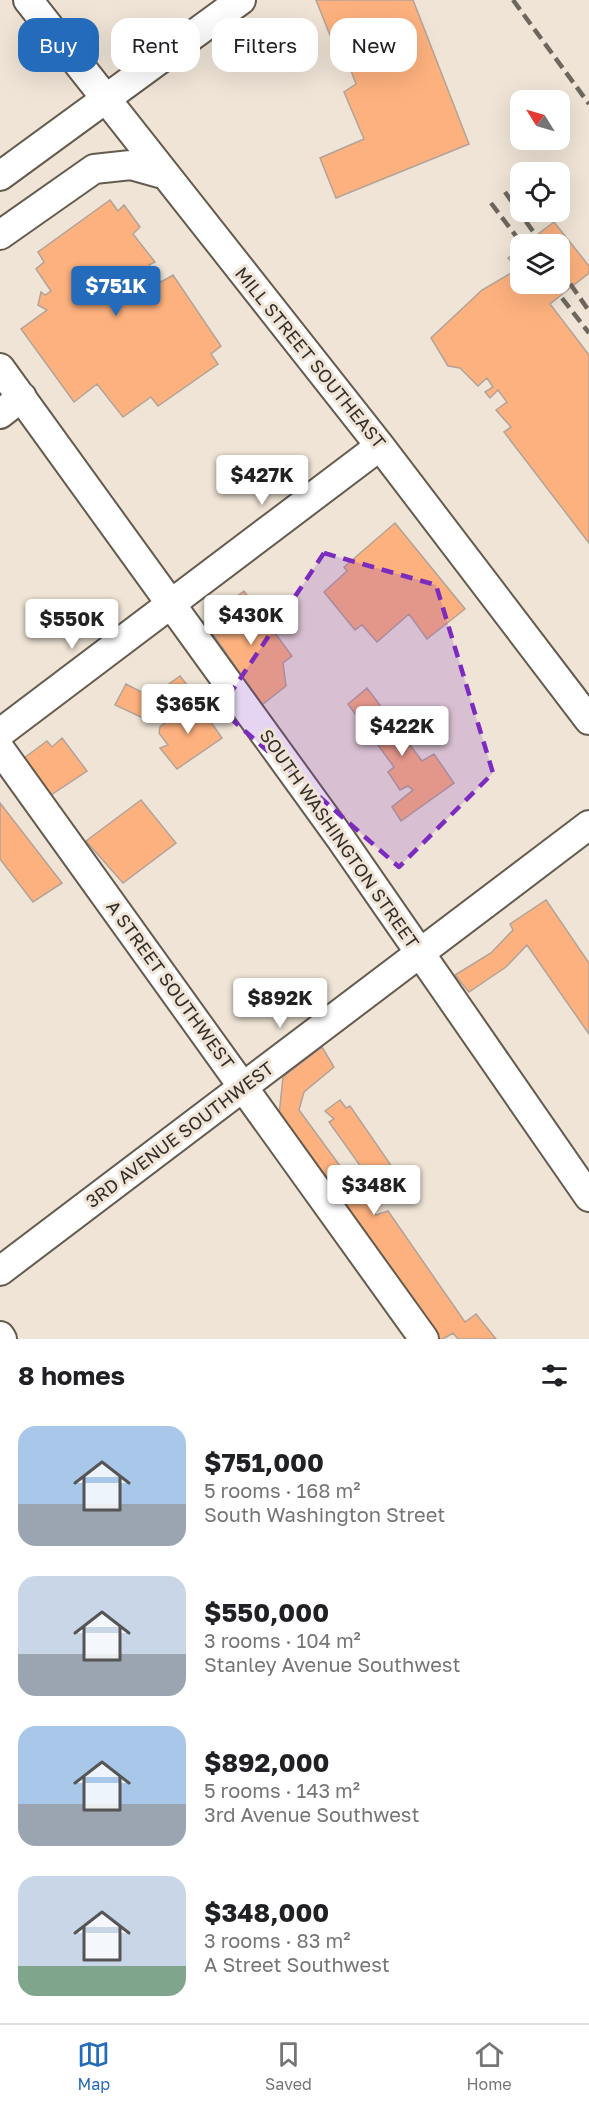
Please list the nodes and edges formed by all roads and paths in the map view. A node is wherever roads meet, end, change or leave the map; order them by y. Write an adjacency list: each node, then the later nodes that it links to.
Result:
1 (28, 0): 3 (street, MILL STREET SOUTHEAST)
2 (241, 0): 3 (street)
3 (105, 100): 4 (street, MILL STREET SOUTHEAST); 5 (street)
4 (163, 174): 6 (street); 9 (street, MILL STREET SOUTHEAST)
5 (0, 176)
6 (0, 235)
7 (0, 368): 8 (street, SOUTH WASHINGTON STREET)
8 (11, 405): 10 (street, SOUTH WASHINGTON STREET)
9 (380, 446): 10 (street); 11 (street, MILL STREET SOUTHEAST)
10 (172, 603): 12 (street); 15 (street, SOUTH WASHINGTON STREET)
11 (589, 720)
12 (0, 733)
13 (0, 749): 16 (street, A STREET SOUTHWEST)
14 (589, 825): 15 (street, 3RD AVENUE SOUTHWEST)
15 (419, 953): 16 (street, 3RD AVENUE SOUTHWEST); 17 (street, SOUTH WASHINGTON STREET)
16 (243, 1087): 18 (street, 3RD AVENUE SOUTHWEST); 19 (street, A STREET SOUTHWEST)
17 (589, 1197)
18 (0, 1271)
19 (424, 1339)

